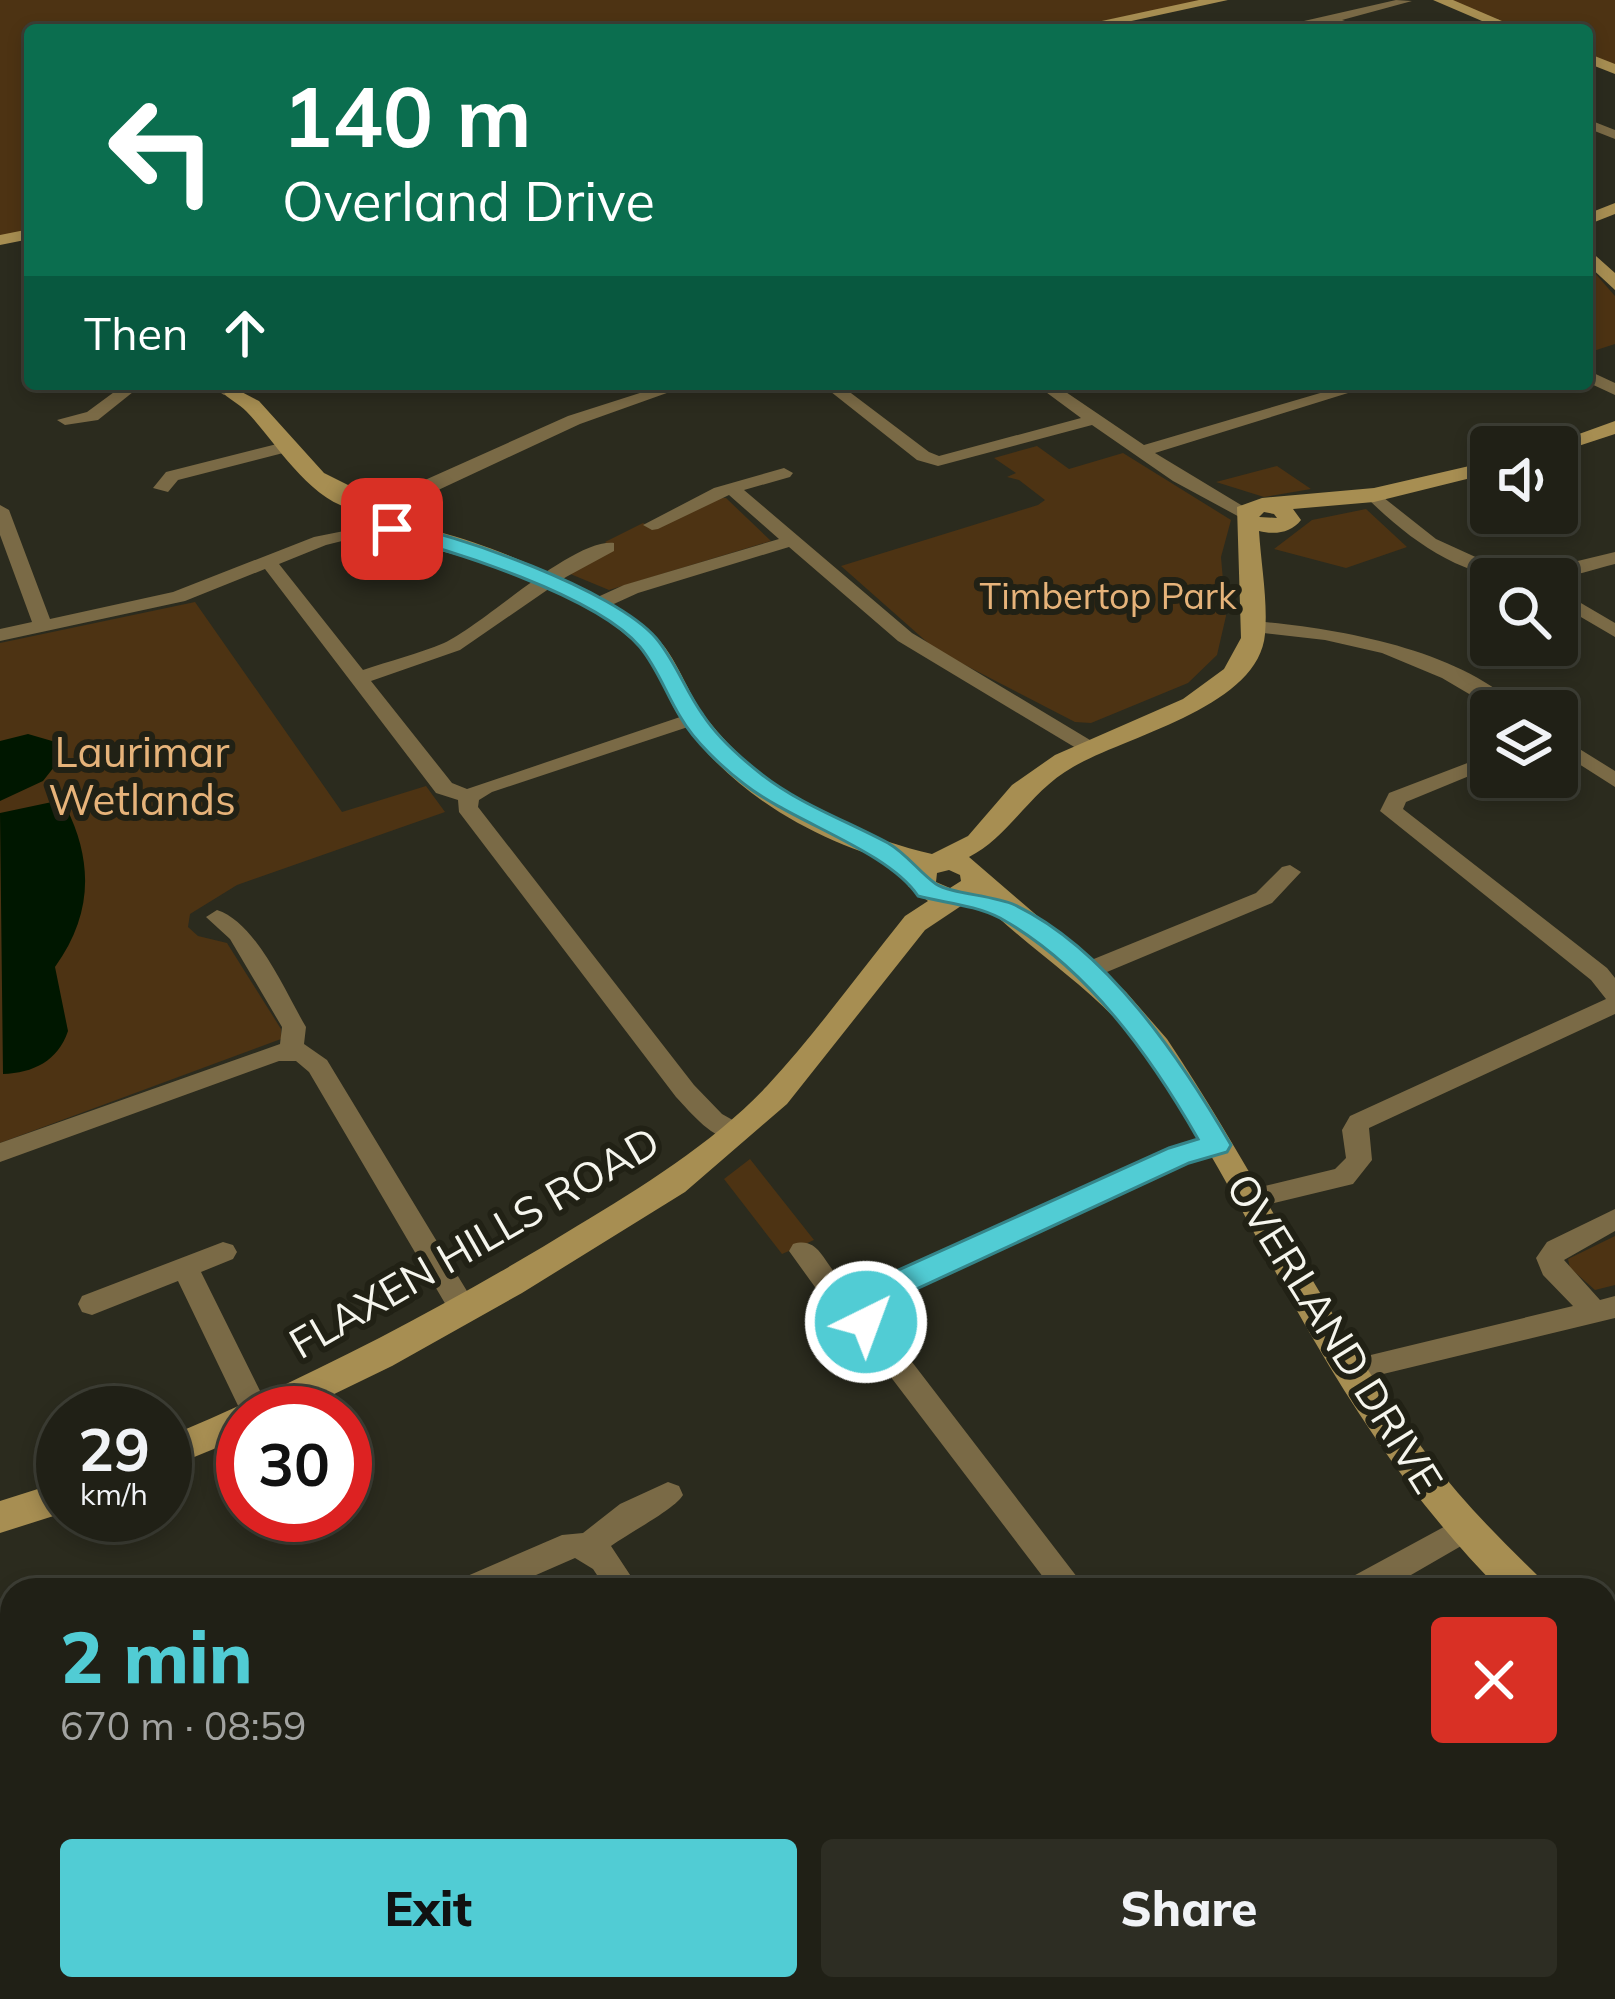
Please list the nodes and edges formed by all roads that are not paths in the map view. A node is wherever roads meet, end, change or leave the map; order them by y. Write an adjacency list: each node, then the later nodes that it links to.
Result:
1 (1221, 0): 6 (street)
2 (1440, 0): 5 (street)
3 (1406, 1): 4 (street)
4 (1332, 19): 7 (street); 8 (street)
5 (1498, 23): 9 (street)
6 (1097, 24)
7 (1304, 24)
8 (1347, 24)
9 (1493, 24)
10 (1593, 259): 11 (street)
11 (1614, 281)
12 (127, 390): 19 (street)
13 (649, 390): 30 (street)
14 (837, 390): 18 (street)
15 (1052, 390): 18 (street)
16 (1349, 390): 23 (street)
17 (264, 391): 22 (street)
18 (1095, 419): 23 (street)
19 (65, 420)
20 (1615, 427): 21 (street)
21 (1578, 439)
22 (285, 448): 26 (street); 30 (street)
23 (1142, 451): 31 (street)
24 (784, 472): 27 (street)
25 (1470, 472): 28 (street)
26 (162, 488)
27 (731, 488): 32 (street); 33 (street)
28 (1374, 495): 31 (street); 36 (street)
29 (0, 510): 42 (street)
30 (368, 514): 37 (street); 39 (street)
31 (1264, 515): 43 (street)
32 (652, 525)
33 (791, 541): 40 (street); 49 (street)
34 (608, 548): 39 (street)
35 (1615, 558): 38 (street)
36 (1470, 563)
37 (270, 564): 42 (street); 46 (street)
38 (1578, 567)
39 (546, 582): 40 (street); 46 (street)
40 (598, 604): 48 (street)
41 (1578, 609): 44 (street)
42 (43, 626): 45 (street)
43 (1253, 627): 47 (street); 49 (street)
44 (1615, 631)
45 (0, 635)
46 (359, 678): 53 (street)
47 (1478, 690)
48 (693, 719): 53 (street); 55 (street)
49 (1088, 747): 54 (street)
50 (1578, 756): 52 (street)
51 (1470, 768): 61 (street)
52 (1615, 781)
53 (469, 796): 64 (street)
54 (978, 842): 55 (street); 57 (street)
55 (929, 872): 57 (street, OVERLAND DRIVE); 59 (street, FLAXEN HILLS ROAD)
56 (1290, 872): 60 (street)
57 (965, 886): 59 (street, FLAXEN HILLS ROAD); 60 (street, OVERLAND DRIVE)
58 (217, 917): 63 (street)
59 (915, 922): 64 (street, FLAXEN HILLS ROAD)
60 (1087, 971): 65 (street, OVERLAND DRIVE)
61 (1615, 994)
62 (1615, 1004): 67 (street)
63 (291, 1051): 66 (street); 74 (street)
64 (736, 1133): 74 (street, FLAXEN HILLS ROAD)
65 (1216, 1145): 67 (street, OVERLAND DRIVE); 73 (street)
66 (0, 1153)
67 (1249, 1199): 76 (street, OVERLAND DRIVE)
68 (1615, 1219): 75 (street)
69 (803, 1251): 73 (street)
70 (223, 1252): 71 (street)
71 (185, 1268): 72 (street); 77 (street)
72 (92, 1304)
73 (864, 1309): 88 (street)
74 (463, 1310): 78 (street, FLAXEN HILLS ROAD)
75 (1605, 1310): 76 (street)
76 (1350, 1371): 83 (street, OVERLAND DRIVE)
77 (244, 1386)
78 (312, 1386)
79 (668, 1496): 85 (street)
80 (36, 1506): 82 (street)
81 (36, 1511): 84 (street)
82 (0, 1517)
83 (1464, 1528): 89 (street); 90 (street, OVERLAND DRIVE)
84 (0, 1532)
85 (589, 1546): 86 (street); 87 (street)
86 (494, 1578)
87 (617, 1578)
88 (1062, 1578)
89 (1378, 1578)
90 (1514, 1578)

